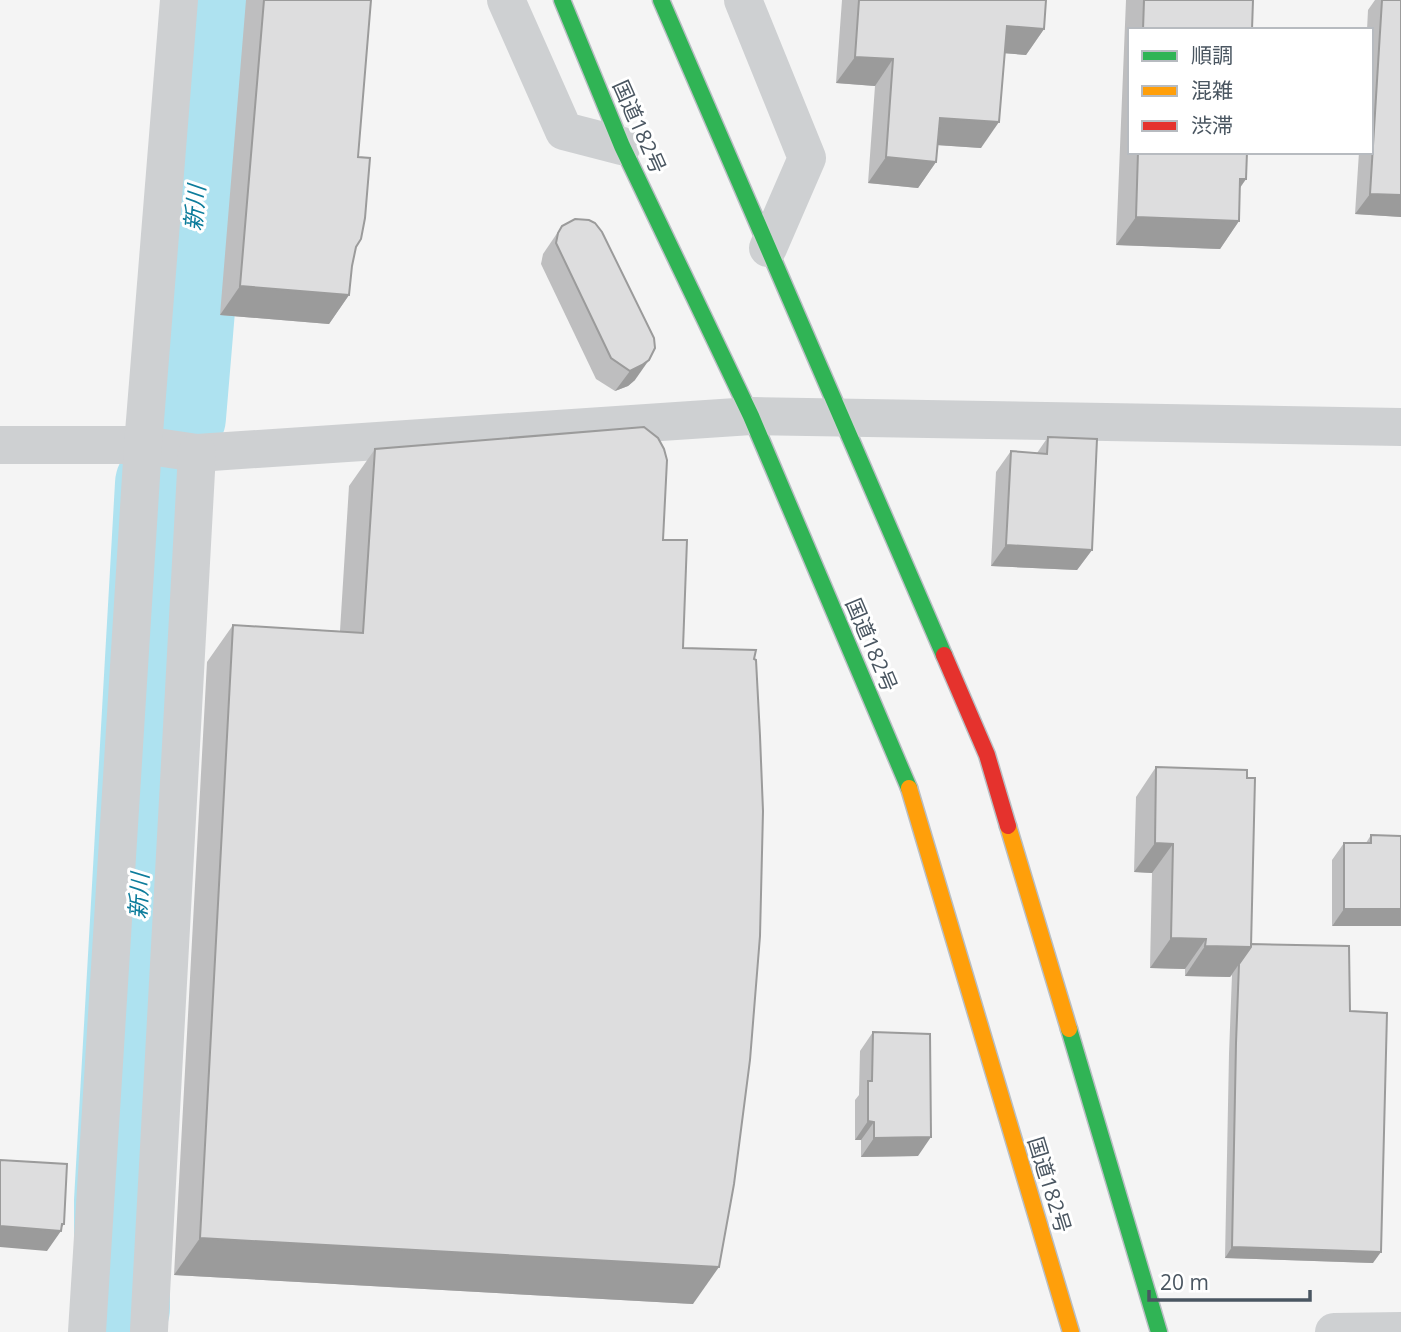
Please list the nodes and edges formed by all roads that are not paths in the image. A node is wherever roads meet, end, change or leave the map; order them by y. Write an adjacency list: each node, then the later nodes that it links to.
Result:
1 (179, 0): 12 (street)
2 (506, 0): 6 (street)
3 (562, 0): 6 (highway, 国道182号)
4 (661, 0): 7 (highway)
5 (743, 0): 7 (street)
6 (622, 146): 8 (highway, 国道182号)
7 (768, 248): 9 (highway)
8 (751, 416): 9 (street); 13 (street); 17 (highway, 国道182号)
9 (840, 416): 10 (street); 18 (highway)
10 (1401, 427)
11 (0, 445): 12 (street)
12 (143, 445): 13 (street); 16 (street)
13 (197, 453): 14 (street)
14 (153, 1331)
15 (1401, 1331): 19 (street)
16 (87, 1332)
17 (1071, 1332)
18 (1159, 1332)
19 (1334, 1332)

